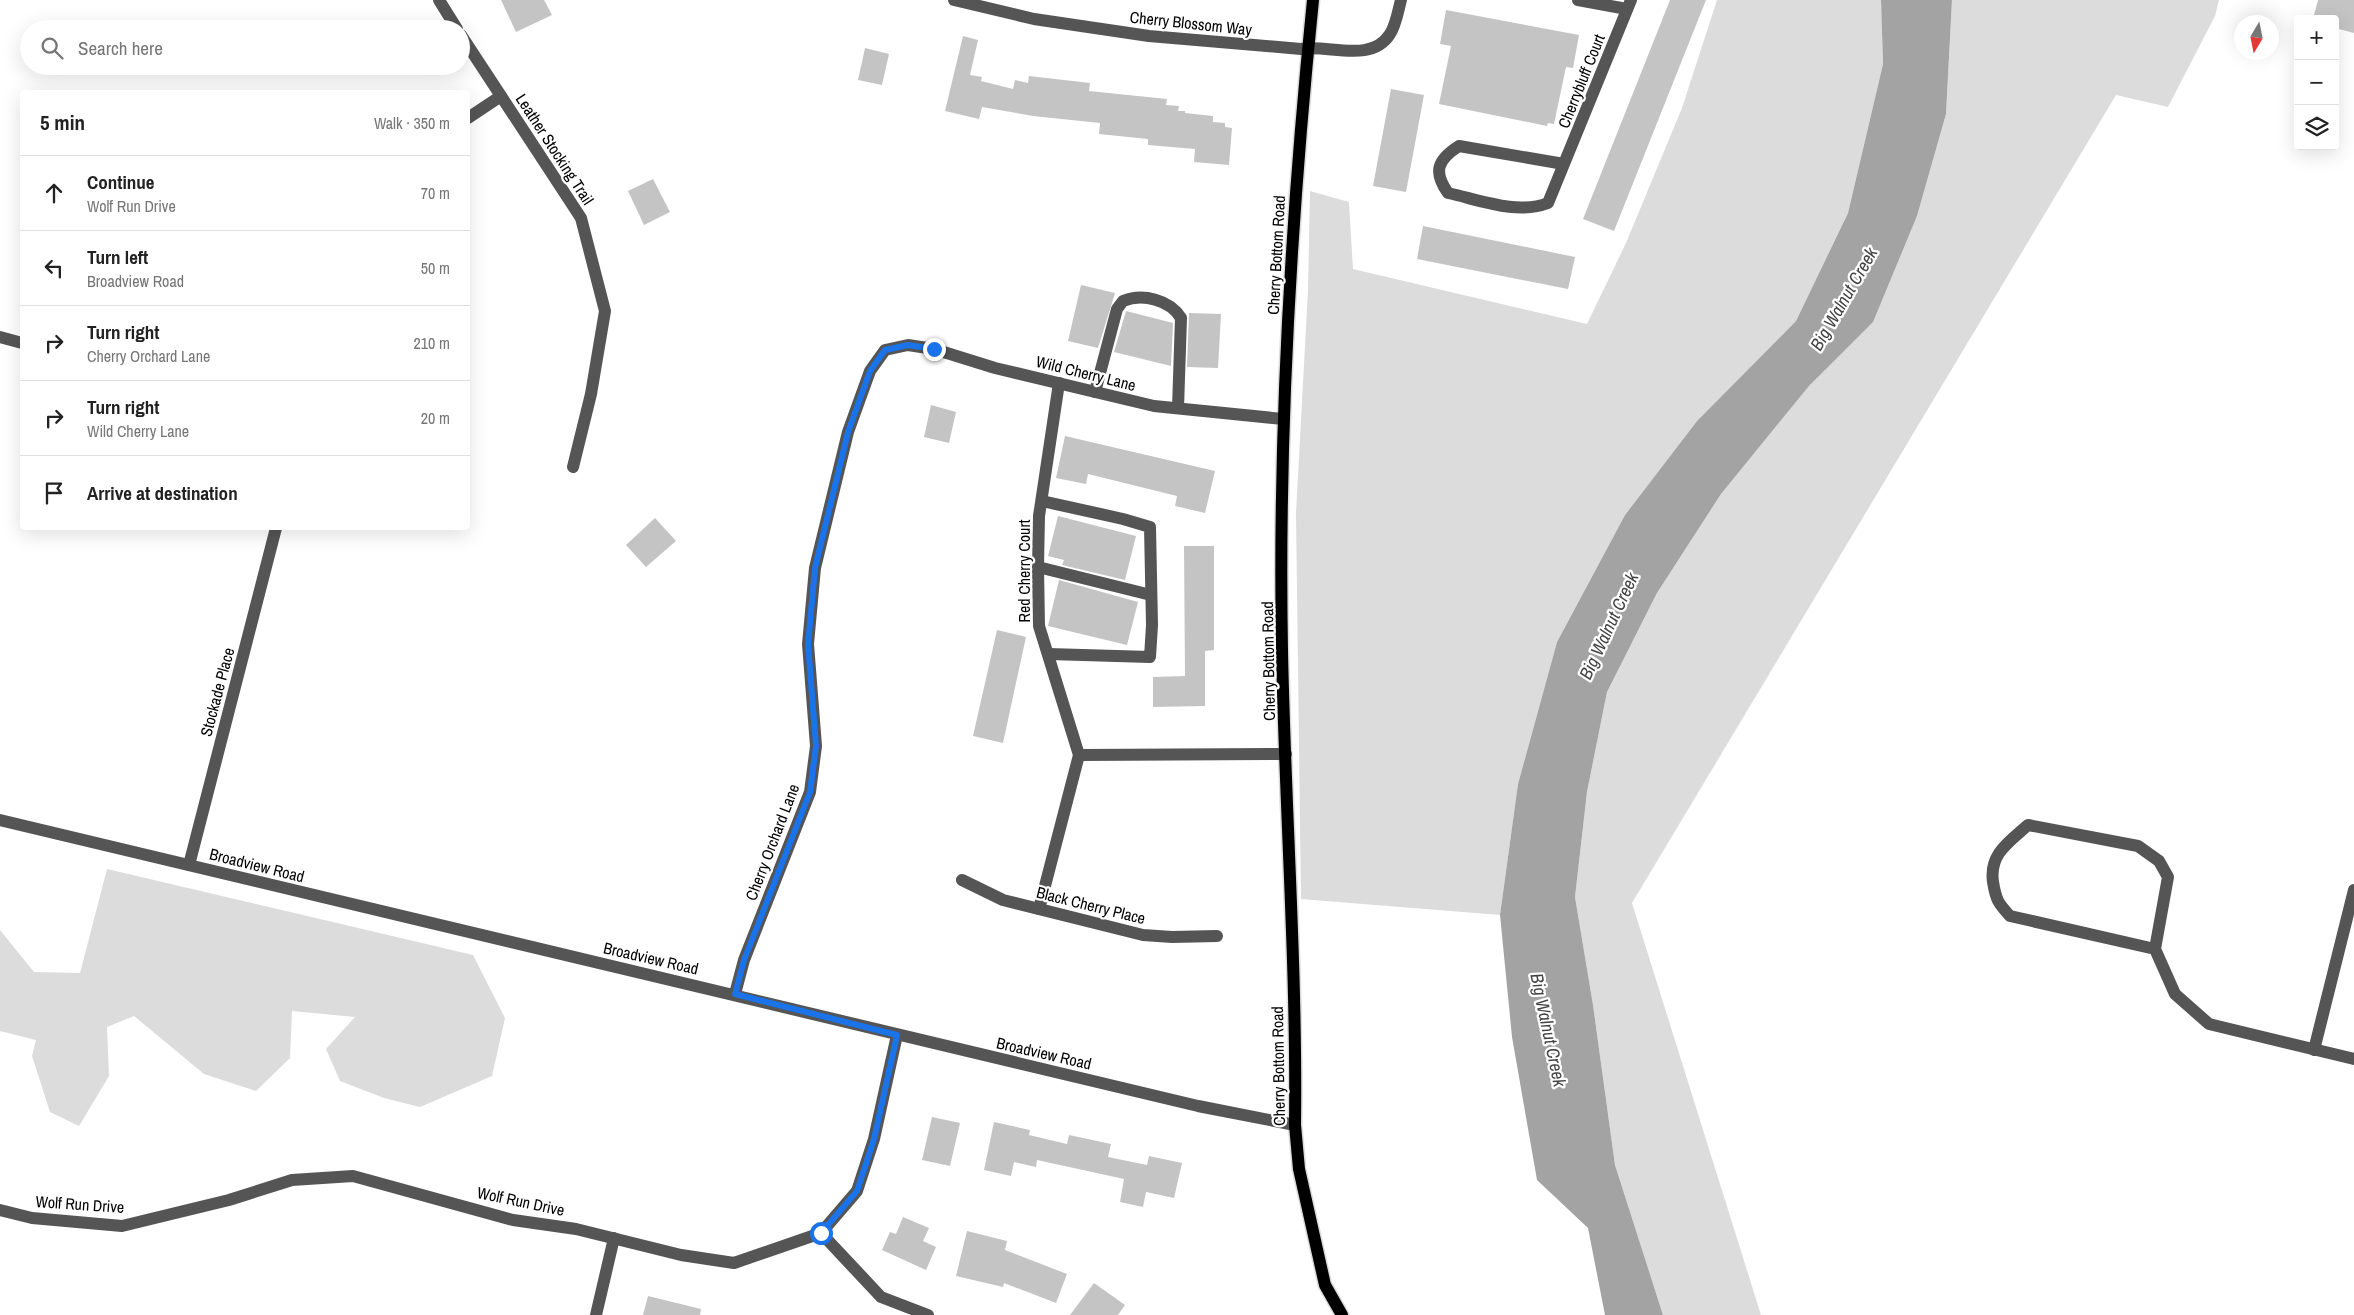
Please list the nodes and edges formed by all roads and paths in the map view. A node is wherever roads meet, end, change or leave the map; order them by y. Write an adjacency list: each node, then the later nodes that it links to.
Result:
1 (439, 0): 7 (street)
2 (954, 0): 9 (street, Cherry Blossom Way)
3 (1313, 0): 9 (main road, Cherry Bottom Road)
4 (1401, 0): 9 (street)
5 (1578, 0): 6 (street, Cherrybluff Court)
6 (1629, 5): 12 (street, Cherrybluff Court)
7 (452, 20)
8 (470, 48): 10 (street, Leather Stocking Trail)
9 (1308, 48): 19 (main road, Cherry Bottom Road)
10 (501, 96): 11 (street); 20 (street, Leather Stocking Trail)
11 (470, 117)
12 (1564, 164): 12 (street, Cherrybluff Court)
13 (0, 337): 14 (street)
14 (20, 342)
15 (885, 350): 16 (street, Wild Cherry Lane); 35 (street, Cherry Orchard Lane)
16 (1059, 383): 17 (street, Wild Cherry Lane); 21 (street, Red Cherry Court)
17 (1095, 392): 18 (street, Wild Cherry Lane); 18 (street)
18 (1178, 408): 19 (street, Wild Cherry Lane)
19 (1283, 418): 26 (main road, Cherry Bottom Road)
20 (573, 467)
21 (1042, 501): 23 (street, Red Cherry Court); 24 (street)
22 (275, 530): 29 (street, Stockade Place)
23 (1038, 567): 24 (street); 25 (street, Red Cherry Court)
24 (1151, 595): 25 (street)
25 (1049, 654): 27 (street, Red Cherry Court)
26 (1286, 754): 27 (street); 39 (main road, Cherry Bottom Road)
27 (1079, 755): 32 (street)
28 (0, 820): 29 (street, Broadview Road)
29 (189, 865): 35 (street, Broadview Road)
30 (962, 880): 32 (street, Black Cherry Place)
31 (2354, 890): 37 (street)
32 (1039, 909): 33 (street, Black Cherry Place)
33 (1217, 936)
34 (2155, 949): 34 (street); 37 (street)
35 (735, 994): 36 (street, Broadview Road)
36 (897, 1035): 39 (street, Broadview Road); 41 (street)
37 (2314, 1050): 38 (street)
38 (2354, 1059)
39 (1295, 1125): 45 (main road, Cherry Bottom Road)
40 (0, 1210): 42 (street, Wolf Run Drive)
41 (821, 1233): 42 (street, Wolf Run Drive); 44 (street)
42 (614, 1238): 43 (street)
43 (596, 1315)
44 (928, 1315)
45 (1342, 1315)

